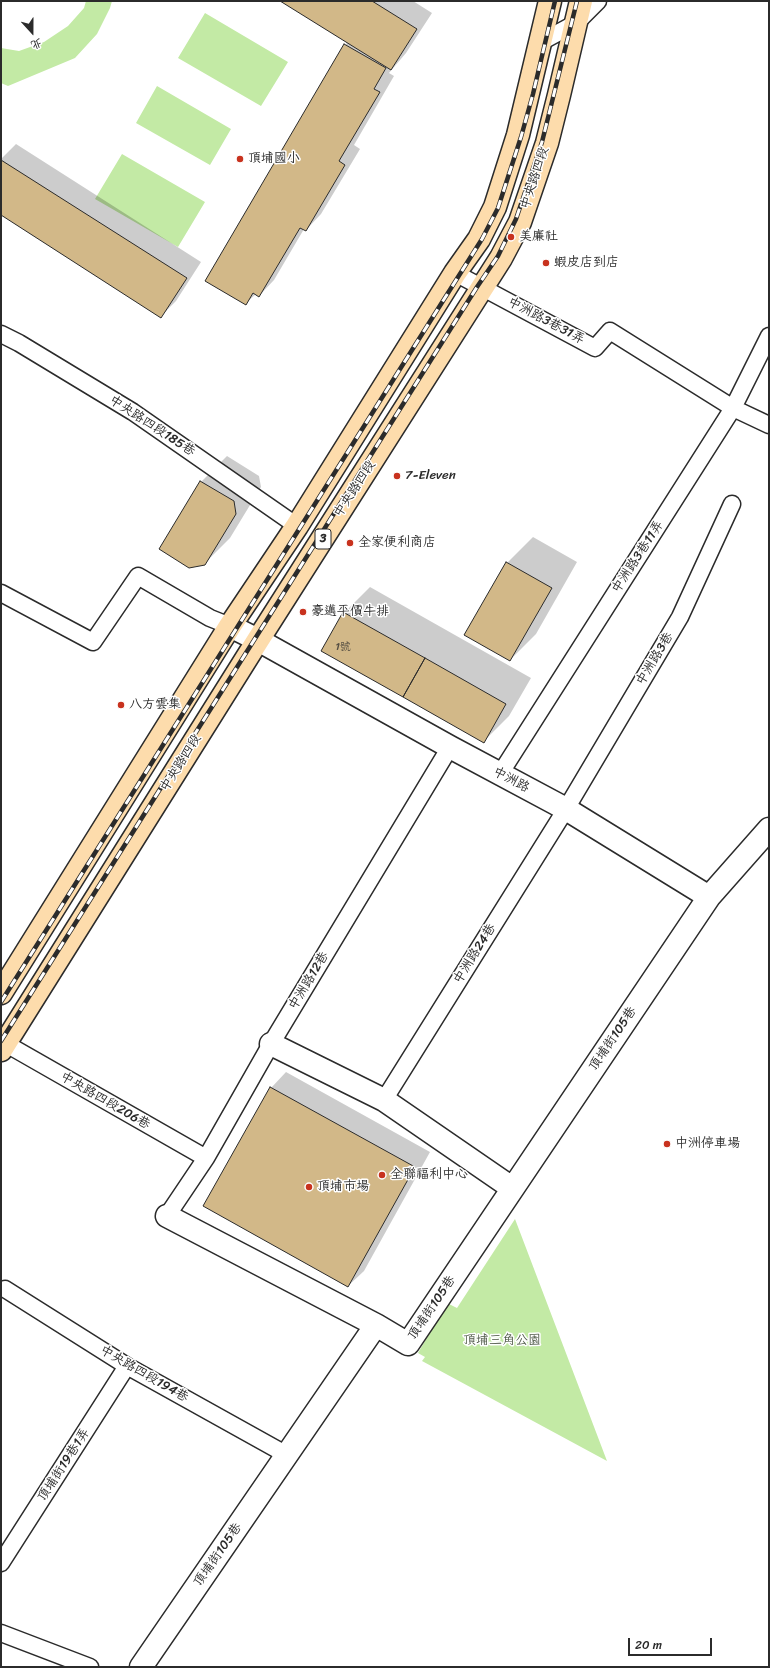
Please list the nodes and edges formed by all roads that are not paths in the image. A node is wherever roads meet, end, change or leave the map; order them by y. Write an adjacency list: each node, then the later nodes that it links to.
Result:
1 (550, 1): 5 (main road, 3)
2 (581, 1): 4 (main road, 中央路四段 / 3)
3 (598, 1): 4 (lane)
4 (576, 23): 5 (lane); 7 (main road, 中央路四段 / 3)
5 (540, 42): 6 (main road, 3)
6 (455, 272): 7 (lane, 中洲路3巷31弄); 13 (main road, 3)
7 (484, 287): 10 (lane, 中洲路3巷31弄); 16 (main road, 中央路四段 / 3)
8 (1, 334): 13 (lane, 中央路四段185巷)
9 (769, 336): 10 (lane, 中洲路3巷11弄)
10 (733, 408): 11 (lane); 18 (lane, 中洲路3巷11弄)
11 (769, 425)
12 (732, 504): 19 (lane, 中洲路3巷)
13 (297, 526): 15 (main road, 3)
14 (1, 593): 15 (lane)
15 (230, 626): 16 (street, 中洲路); 22 (main road, 3)
16 (258, 640): 17 (street, 中洲路); 24 (main road, 中央路四段 / 3)
17 (450, 747): 18 (street, 中洲路); 23 (lane, 中洲路12巷)
18 (500, 774): 19 (street, 中洲路)
19 (566, 809): 21 (street, 中洲路); 25 (lane, 中洲路24巷)
20 (769, 829): 21 (street)
21 (709, 897): 27 (street, 頂埔街105巷)
22 (1, 993)
23 (271, 1044): 25 (street); 26 (lane, 中洲路12巷)
24 (2, 1045): 26 (lane, 中央路四段206巷)
25 (384, 1100): 27 (street)
26 (206, 1158): 28 (lane, 中洲路12巷)
27 (512, 1188): 30 (street, 頂埔街105巷)
28 (167, 1216): 30 (street)
29 (5, 1289): 31 (lane, 中央路四段194巷)
30 (376, 1325): 32 (street, 頂埔街105巷)
31 (128, 1366): 32 (lane, 中央路四段194巷); 33 (lane, 頂埔街19巷1弄)
32 (287, 1455): 36 (street, 頂埔街105巷)
33 (1, 1563)
34 (1, 1633): 35 (lane)
35 (90, 1667)
36 (141, 1667)

